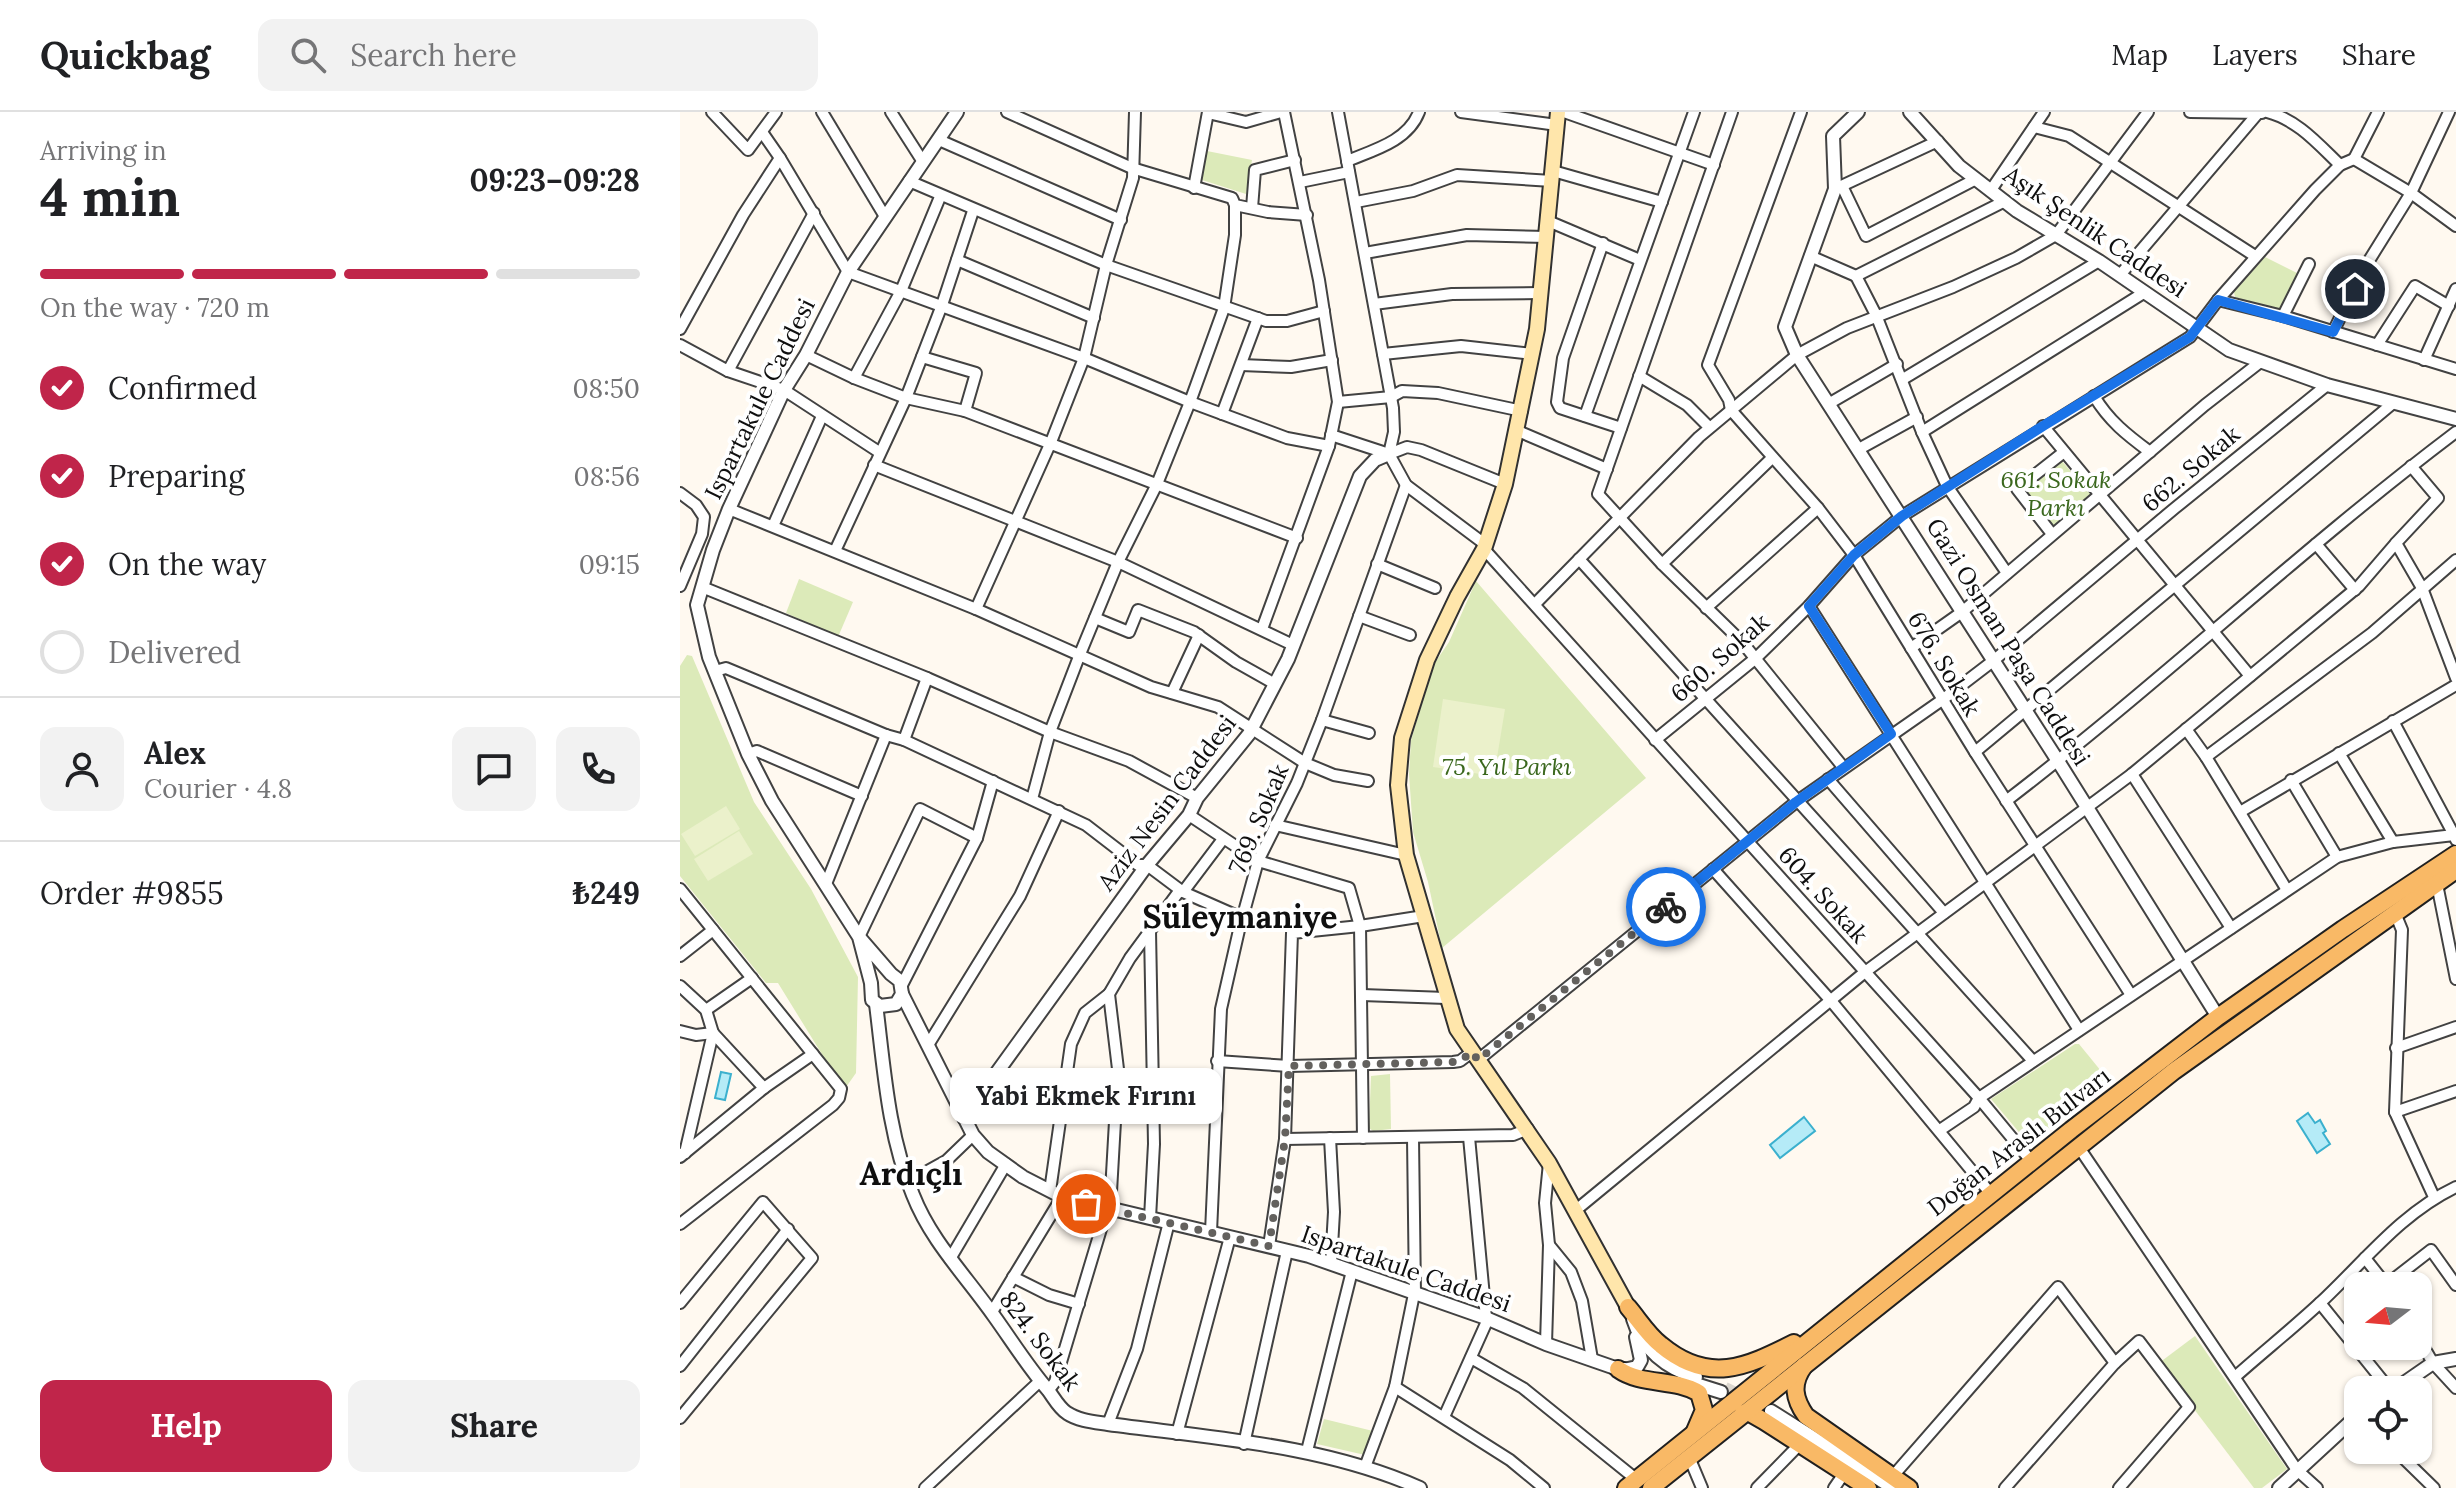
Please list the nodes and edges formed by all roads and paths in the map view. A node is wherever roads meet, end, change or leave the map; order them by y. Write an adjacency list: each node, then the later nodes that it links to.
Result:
1 (712, 112): 26 (street)
2 (776, 112): 26 (street)
3 (822, 112): 56 (street)
4 (891, 112): 33 (street)
5 (957, 112): 27 (street, Ispartakule Caddesi)
6 (1007, 112): 38 (street)
7 (1135, 112): 38 (street)
8 (1283, 112): 22 (street); 32 (street)
9 (1338, 112): 37 (street)
10 (1419, 112): 37 (street)
11 (1461, 112): 24 (street)
12 (1694, 112): 29 (street)
13 (1732, 112): 35 (street)
14 (1801, 112): 119 (street, 676. Sokak)
15 (1910, 112): 28 (street, Aşık Şenlik Caddesi)
16 (2044, 112): 25 (street)
17 (2148, 112): 34 (street)
18 (2190, 112): 19 (street)
19 (2262, 112): 36 (street); 52 (street)
20 (2378, 112): 31 (street)
21 (2449, 112): 46 (street)
22 (1208, 113): 43 (street)
23 (1853, 113): 44 (street, Gazi Osman Paşa Caddesi)
24 (1560, 116): 29 (street); 39 (main road)
25 (2034, 127): 34 (street); 45 (street)
26 (762, 132): 30 (street)
27 (939, 140): 33 (street, Ispartakule Caddesi); 58 (street)
28 (1938, 141): 40 (street, Aşık Şenlik Caddesi); 44 (street)
29 (1680, 152): 35 (street); 50 (street)
30 (780, 158): 55 (street); 90 (street)
31 (2354, 159): 36 (street); 46 (street)
32 (1295, 160): 42 (street); 53 (street)
33 (923, 162): 41 (street, Ispartakule Caddesi)
34 (2111, 162): 52 (street); 61 (street)
35 (1714, 165): 107 (street)
36 (2340, 165): 66 (street, 660. Sokak)
37 (1348, 166): 42 (street); 49 (street)
38 (1132, 168): 43 (street); 58 (street)
39 (1553, 176): 49 (street); 50 (street); 59 (main road)
40 (1976, 179): 44 (street); 45 (street, Aşık Şenlik Caddesi)
41 (909, 181): 47 (street); 56 (street, Ispartakule Caddesi)
42 (1300, 182): 57 (street)
43 (1194, 188): 51 (street)
44 (1838, 188): 65 (street, Gazi Osman Paşa Caddesi)
45 (1991, 190): 48 (street, Aşık Şenlik Caddesi)
46 (2411, 193): 60 (street); 91 (street)
47 (940, 197): 54 (street); 76 (street)
48 (2005, 201): 61 (street, Aşık Şenlik Caddesi); 74 (street)
49 (1356, 202): 64 (street)
50 (1662, 202): 68 (street)
51 (1235, 205): 53 (street); 83 (street)
52 (2177, 207): 66 (street); 73 (street)
53 (1252, 208): 57 (street)
54 (973, 211): 67 (street); 71 (street)
55 (814, 213): 72 (street); 106 (street)
56 (884, 215): 72 (street, Ispartakule Caddesi)
57 (1307, 215): 84 (street)
58 (1121, 220): 71 (street)
59 (1548, 221): 62 (main road); 63 (street)
60 (2456, 226)
61 (2056, 235): 69 (street, Aşık Şenlik Caddesi); 85 (street)
62 (1547, 237): 64 (street); 78 (main road)
63 (1603, 243): 68 (street); 124 (street)
64 (1365, 253): 80 (street)
65 (1810, 256): 74 (street); 97 (street, Gazi Osman Paşa Caddesi)
66 (2255, 256): 79 (street, 660. Sokak)
67 (957, 260): 81 (street); 87 (street)
68 (1640, 260): 124 (street)
69 (2099, 261): 73 (street, Aşık Şenlik Caddesi); 109 (street)
70 (2309, 264): 86 (street)
71 (1106, 265): 83 (street); 87 (street)
72 (848, 272): 76 (street); 96 (street, Ispartakule Caddesi)
73 (2120, 275): 77 (street, Aşık Şenlik Caddesi)
74 (1856, 276): 85 (street)
75 (2456, 289): 82 (street)
76 (901, 291): 81 (street); 108 (street)
77 (2145, 292): 89 (street, Aşık Şenlik Caddesi); 131 (street)
78 (1542, 293): 80 (street); 95 (main road)
79 (2218, 300): 86 (street); 89 (street, 660. Sokak)
80 (1374, 304): 94 (street)
81 (942, 305): 98 (street); 99 (street)
82 (2449, 306): 93 (street); 101 (street)
83 (1224, 308): 88 (street); 115 (street)
84 (1324, 311): 88 (street); 100 (street)
85 (1876, 315): 97 (street); 103 (street)
86 (2283, 316): 91 (street)
87 (1094, 318): 99 (street)
88 (1258, 318): 104 (street)
89 (2198, 328): 102 (street, Aşık Şenlik Caddesi); 112 (street, 660. Sokak)
90 (680, 329)
91 (2333, 332): 93 (street)
92 (680, 345): 106 (street)
93 (2377, 345): 101 (street)
94 (1383, 354): 95 (street); 113 (street)
95 (1533, 354): 121 (main road)
96 (806, 355): 108 (street); 111 (street, Ispartakule Caddesi)
97 (1797, 355): 117 (street, Gazi Osman Paşa Caddesi); 119 (street)
98 (922, 357): 114 (street); 120 (street)
99 (1084, 358): 115 (street); 134 (street)
100 (1332, 360): 104 (street); 116 (street)
101 (2424, 360): 105 (street)
102 (2259, 363): 110 (street, Aşık Şenlik Caddesi); 138 (street)
103 (1897, 364): 109 (street); 117 (street)
104 (1241, 365): 122 (street)
105 (2456, 369)
106 (728, 371): 111 (street)
107 (1639, 376): 128 (street); 129 (street)
108 (854, 378): 114 (street)
109 (1903, 379): 125 (street)
110 (2327, 385): 118 (street, Aşık Şenlik Caddesi); 158 (street, 662. Sokak)
111 (784, 390): 123 (street); 151 (street, Ispartakule Caddesi)
112 (2094, 396): 127 (street, 660. Sokak); 138 (street)
113 (1391, 397): 116 (street); 121 (street); 139 (street)
114 (906, 398): 120 (street); 136 (street)
115 (1190, 402): 122 (street); 144 (street)
116 (1338, 402): 133 (street)
117 (1830, 403): 135 (street, Gazi Osman Paşa Caddesi)
118 (2392, 404): 126 (street, Aşık Şenlik Caddesi); 170 (street)
119 (1731, 410): 128 (street); 140 (street, 676. Sokak)
120 (965, 411): 134 (street)
121 (1522, 411): 130 (main road)
122 (1222, 414): 133 (street)
123 (822, 416): 136 (street); 155 (street)
124 (1585, 416): 129 (street)
125 (1917, 417): 131 (street); 135 (street)
126 (2456, 419)
127 (2043, 426): 137 (street); 147 (street, 660. Sokak)
128 (1709, 427): 153 (street)
129 (1621, 428): 143 (street)
130 (1518, 431): 143 (street); 145 (main road)
131 (1922, 432): 147 (street)
132 (2456, 432): 142 (street)
133 (1330, 440): 139 (street); 157 (street)
134 (1051, 442): 144 (street); 154 (street)
135 (1859, 449): 152 (street, Gazi Osman Paşa Caddesi)
136 (879, 452): 141 (street)
137 (2064, 452): 149 (street); 156 (street)
138 (2150, 452): 149 (street)
139 (1389, 454): 145 (street); 146 (street); 188 (street, Aziz Nesin Caddesi)
140 (1772, 458): 150 (street, 676. Sokak); 168 (street)
141 (874, 465): 154 (street); 162 (street)
142 (2411, 466): 159 (street); 160 (street)
143 (1607, 469): 153 (street)
144 (1157, 484): 157 (street); 166 (street)
145 (1505, 484): 161 (main road)
146 (1406, 485): 161 (street, 604. Sokak); 167 (street, 769. Sokak)
147 (1947, 486): 152 (street, 660. Sokak); 169 (street)
148 (680, 493): 171 (street)
149 (2099, 494): 156 (street); 158 (street)
150 (1818, 508): 163 (street, 676. Sokak); 178 (street)
151 (729, 509): 155 (street); 172 (street, Ispartakule Caddesi)
152 (1902, 516): 163 (street, 660. Sokak); 180 (street, Gazi Osman Paşa Caddesi)
153 (1619, 519): 164 (street); 168 (street)
154 (1016, 522): 166 (street); 179 (street)
155 (773, 526): 162 (street)
156 (2052, 534): 169 (street)
157 (1297, 538): 183 (street)
158 (2137, 538): 170 (street); 192 (street, 662. Sokak)
159 (2396, 543): 174 (street); 175 (street)
160 (2316, 544): 175 (street); 184 (street)
161 (1485, 547): 176 (street, 604. Sokak); 242 (main road)
162 (835, 551): 179 (street)
163 (1854, 555): 177 (street, 660. Sokak); 189 (street, 676. Sokak)
164 (1579, 559): 176 (street); 200 (street)
165 (2456, 560): 174 (street)
166 (1118, 562): 182 (street); 183 (street)
167 (1377, 564): 173 (street); 181 (street, 769. Sokak)
168 (1662, 564): 178 (street)
169 (2007, 573): 180 (street)
170 (2174, 584): 184 (street); 202 (street)
171 (680, 586)
172 (702, 587): 193 (street, Ispartakule Caddesi); 195 (street)
173 (1435, 588)
174 (2422, 588): 187 (street); 216 (street)
175 (2355, 590): 194 (street)
176 (1535, 604): 212 (street, 604. Sokak)
177 (1809, 606): 191 (street, 660. Sokak); 209 (street)
178 (1706, 608): 191 (street)
179 (976, 609): 190 (street)
180 (1962, 612): 189 (street); 192 (street, Gazi Osman Paşa Caddesi)
181 (1359, 616): 186 (street); 203 (street, 769. Sokak)
182 (1095, 618): 185 (street); 190 (street)
183 (1262, 629): 188 (street)
184 (2212, 630): 194 (street); 217 (street)
185 (1199, 635): 197 (street); 199 (street)
186 (1410, 635)
187 (2451, 644): 196 (street)
188 (1293, 645): 197 (street, Aziz Nesin Caddesi)
189 (1911, 648): 201 (street, 676. Sokak)
190 (1080, 654): 199 (street); 207 (street)
191 (1756, 658): 200 (street, 660. Sokak); 219 (street)
192 (1993, 661): 201 (street, 662. Sokak); 202 (street, Gazi Osman Paşa Caddesi)
193 (715, 671): 210 (street); 215 (street, Ispartakule Caddesi)
194 (2250, 676): 205 (street)
195 (927, 678): 207 (street); 211 (street)
196 (2456, 678)
197 (1275, 684): 206 (street, Aziz Nesin Caddesi)
198 (2456, 685): 204 (street)
199 (1172, 693): 206 (street)
200 (1705, 698): 212 (street, 660. Sokak); 229 (street)
201 (1942, 700): 209 (street, 662. Sokak); 213 (street, 676. Sokak)
202 (2025, 712): 213 (street); 217 (street, Gazi Osman Paşa Caddesi)
203 (1322, 720): 208 (street); 218 (street, 769. Sokak)
204 (2393, 721): 214 (street); 236 (street)
205 (2186, 729): 216 (street); 220 (street)
206 (1251, 730): 218 (street); 226 (street, Aziz Nesin Caddesi)
207 (1050, 732): 226 (street); 227 (street)
208 (1369, 733)
209 (1891, 734): 219 (street, 662. Sokak); 249 (street)
210 (886, 735): 211 (street); 225 (street)
211 (904, 740): 223 (street)
212 (1655, 740): 238 (street, 604. Sokak)
213 (1975, 752): 228 (street, 676. Sokak)
214 (2339, 753): 222 (street); 239 (street)
215 (748, 754): 225 (street); 248 (street, Ispartakule Caddesi)
216 (2206, 757): 232 (street)
217 (2058, 761): 228 (street); 230 (street, Gazi Osman Paşa Caddesi)
218 (1305, 763): 224 (street); 234 (street, 769. Sokak)
219 (1843, 767): 221 (street, 662. Sokak)
220 (2132, 774): 230 (street); 259 (street)
221 (1828, 779): 229 (street, 662. Sokak); 254 (street)
222 (2291, 780): 232 (street); 243 (street)
223 (993, 781): 227 (street); 235 (street)
224 (1368, 781)
225 (862, 796): 248 (street)
226 (1197, 798): 233 (street, Aziz Nesin Caddesi)
227 (1032, 799): 231 (street)
228 (2006, 801): 240 (street, 676. Sokak)
229 (1796, 802): 238 (street, 662. Sokak); 262 (street)
230 (2088, 809): 240 (street); 265 (street, Gazi Osman Paşa Caddesi)
231 (1059, 811): 245 (street); 285 (street)
232 (2240, 812): 251 (street)
233 (1189, 815): 237 (street); 245 (street, Aziz Nesin Caddesi)
234 (1275, 825): 242 (street); 244 (street, 769. Sokak)
235 (977, 838): 263 (street); 272 (street)
236 (2455, 838): 239 (street)
237 (1223, 839): 244 (street); 252 (street)
238 (1748, 840): 246 (street, 662. Sokak); 266 (street, 604. Sokak)
239 (2393, 842): 243 (street)
240 (2035, 848): 249 (street); 275 (street, 676. Sokak)
241 (2456, 854): 280 (main road, Doğan Araslı Bulvarı)
242 (1406, 855): 256 (main road)
243 (2337, 857): 251 (street)
244 (1258, 861): 257 (street, 769. Sokak); 258 (street)
245 (1147, 865): 252 (street); 297 (street, Aziz Nesin Caddesi)
246 (1713, 869): 277 (street); 288 (street, 662. Sokak)
247 (2456, 870): 250 (main road, Doğan Araslı Bulvarı)
248 (826, 884): 263 (street, Ispartakule Caddesi)
249 (1985, 884): 254 (street); 282 (street)
250 (2437, 884): 255 (main road, Doğan Araslı Bulvarı); 269 (street)
251 (2287, 890): 259 (street)
252 (1181, 891): 257 (street); 261 (street)
253 (681, 893): 260 (street)
254 (1944, 913): 262 (street)
255 (2395, 913): 286 (street); 306 (main road, Doğan Araslı Bulvarı)
256 (1424, 916): 258 (street); 276 (main road)
257 (1242, 918): 289 (street, 769. Sokak)
258 (1360, 926): 274 (street); 292 (street)
259 (2231, 928): 265 (street)
260 (713, 930): 264 (street); 268 (street)
261 (1150, 931): 273 (street); 318 (street)
262 (1917, 934): 266 (street); 290 (street)
263 (859, 937): 267 (street, Ispartakule Caddesi); 270 (street, Ispartakule Caddesi)
264 (680, 956)
265 (2182, 961): 275 (street); 280 (street, Gazi Osman Paşa Caddesi)
266 (1865, 972): 277 (street); 295 (street, 604. Sokak)
267 (891, 974): 270 (street); 272 (street)
268 (752, 978): 279 (street); 287 (street)
269 (2456, 979)
270 (871, 983): 278 (street)
271 (680, 986): 279 (street)
272 (902, 990): 278 (street); 285 (street, Ispartakule Caddesi)
273 (1109, 994): 313 (street); 316 (street)
274 (1362, 995): 276 (street); 291 (street)
275 (2131, 995): 282 (street)
276 (1446, 998): 288 (main road)
277 (1832, 1002): 299 (street); 317 (street)
278 (876, 1004): 311 (street, 824. Sokak)
279 (706, 1010): 284 (street)
280 (2218, 1017): 308 (main road, Doğan Araslı Bulvarı)
281 (2456, 1027): 286 (street)
282 (2079, 1030): 290 (street)
283 (680, 1031): 284 (street)
284 (713, 1033): 293 (street); 307 (street)
285 (928, 1045): 297 (street, Ispartakule Caddesi)
286 (2396, 1048): 296 (street)
287 (813, 1054): 293 (street); 320 (street)
288 (1475, 1056): 291 (street); 298 (main road)
289 (1217, 1061): 292 (street); 322 (street, 769. Sokak)
290 (2033, 1061): 295 (street)
291 (1360, 1064): 292 (street); 303 (street)
292 (1289, 1066): 305 (street)
293 (764, 1088): 307 (street)
294 (2456, 1091): 296 (street)
295 (1979, 1098): 299 (street); 308 (street, 604. Sokak)
296 (2395, 1112): 315 (street)
297 (964, 1118): 300 (street, Ispartakule Caddesi)
298 (1528, 1129): 301 (street); 309 (main road)
299 (1940, 1130): 314 (street)
300 (973, 1135): 310 (street, Ispartakule Caddesi); 311 (street)
301 (1469, 1137): 304 (street); 341 (street)
302 (1330, 1138): 303 (street); 305 (street); 329 (street)
303 (1363, 1138): 304 (street)
304 (1413, 1138): 335 (street)
305 (1285, 1139): 325 (street)
306 (2078, 1146): 349 (main road, Doğan Araslı Bulvarı); 356 (street)
307 (682, 1154)
308 (2032, 1162): 314 (main road, Doğan Araslı Bulvarı)
309 (1549, 1163): 317 (main road); 324 (street)
310 (1006, 1164): 313 (street, Ispartakule Caddesi); 328 (street)
311 (908, 1182): 328 (street, 824. Sokak)
312 (2456, 1187): 315 (street)
313 (1056, 1194): 316 (street, Ispartakule Caddesi); 333 (street)
314 (1991, 1194): 343 (main road, Doğan Araslı Bulvarı)
315 (2434, 1197): 327 (street)
316 (1108, 1209): 318 (street, Ispartakule Caddesi); 338 (street)
317 (1576, 1210): 339 (main road)
318 (1150, 1218): 319 (street, Ispartakule Caddesi)
319 (1169, 1222): 322 (street, Ispartakule Caddesi); 363 (street)
320 (680, 1224)
321 (788, 1229): 336 (street); 352 (street); 362 (street)
322 (1211, 1232): 323 (street, Ispartakule Caddesi)
323 (1230, 1237): 325 (street, Ispartakule Caddesi); 366 (street)
324 (1549, 1245): 344 (street); 346 (street)
325 (1269, 1246): 326 (street, Ispartakule Caddesi)
326 (1287, 1251): 329 (street, Ispartakule Caddesi); 367 (street)
327 (2365, 1258): 331 (street); 337 (street)
328 (950, 1259): 340 (street, 824. Sokak)
329 (1331, 1264): 330 (street, Ispartakule Caddesi)
330 (1352, 1271): 335 (street, Ispartakule Caddesi); 369 (street)
331 (2376, 1272)
332 (2403, 1272): 334 (street)
333 (1013, 1277): 338 (street); 340 (street)
334 (2456, 1285)
335 (1414, 1294): 341 (street, Ispartakule Caddesi); 358 (street)
336 (680, 1303)
337 (2320, 1303): 354 (street); 356 (street)
338 (1079, 1304): 357 (street)
339 (1628, 1307): 342 (street); 343 (main road)
340 (992, 1312): 357 (street, 824. Sokak)
341 (1487, 1318): 344 (street, Ispartakule Caddesi); 345 (street)
342 (1634, 1325): 353 (street); 353 (street, Ispartakule Caddesi)
343 (1818, 1333): 365 (main road, Doğan Araslı Bulvarı)
344 (1546, 1344): 346 (street, Ispartakule Caddesi)
345 (1471, 1358): 361 (street); 376 (street)
346 (1592, 1359): 353 (street, Ispartakule Caddesi)
347 (2456, 1359): 351 (street)
348 (2431, 1360): 351 (street)
349 (1807, 1361): 360 (main road, Doğan Araslı Bulvarı); 375 (main road)
350 (2115, 1363): 375 (street); 386 (street); 387 (street)
351 (2433, 1363): 355 (street); 359 (street)
352 (680, 1366)
353 (1623, 1369): 365 (main road)
354 (2380, 1376)
355 (2413, 1376)
356 (2235, 1377): 373 (street)
357 (1044, 1386): 363 (street, 824. Sokak); 377 (street)
358 (1395, 1387): 361 (street); 372 (street)
359 (2456, 1388)
360 (1743, 1413): 368 (main road); 370 (main road, Doğan Araslı Bulvarı)
361 (1444, 1417): 379 (street)
362 (680, 1418)
363 (1108, 1424): 366 (street, 824. Sokak)
364 (2344, 1428): 373 (street)
365 (1695, 1433): 376 (main road, Doğan Araslı Bulvarı)
366 (1177, 1434): 367 (street, 824. Sokak)
367 (1244, 1444): 369 (street, 824. Sokak)
368 (1799, 1445): 374 (main road); 381 (street)
369 (1307, 1451): 372 (street, 824. Sokak)
370 (1689, 1457): 376 (main road, Doğan Araslı Bulvarı); 380 (street)
371 (2409, 1464): 390 (street)
372 (1365, 1467): 378 (street, 824. Sokak)
373 (2297, 1470): 388 (street); 389 (street)
374 (1845, 1472): 382 (street); 383 (main road)
375 (1893, 1482): 384 (street); 385 (main road)
376 (1645, 1486)
377 (925, 1488)
378 (1420, 1488)
379 (1544, 1488)
380 (1702, 1488)
381 (1757, 1488)
382 (1834, 1488)
383 (1868, 1488)
384 (1876, 1488)
385 (1909, 1488)
386 (2005, 1488)
387 (2119, 1488)
388 (2279, 1488)
389 (2317, 1488)
390 (2434, 1488)

